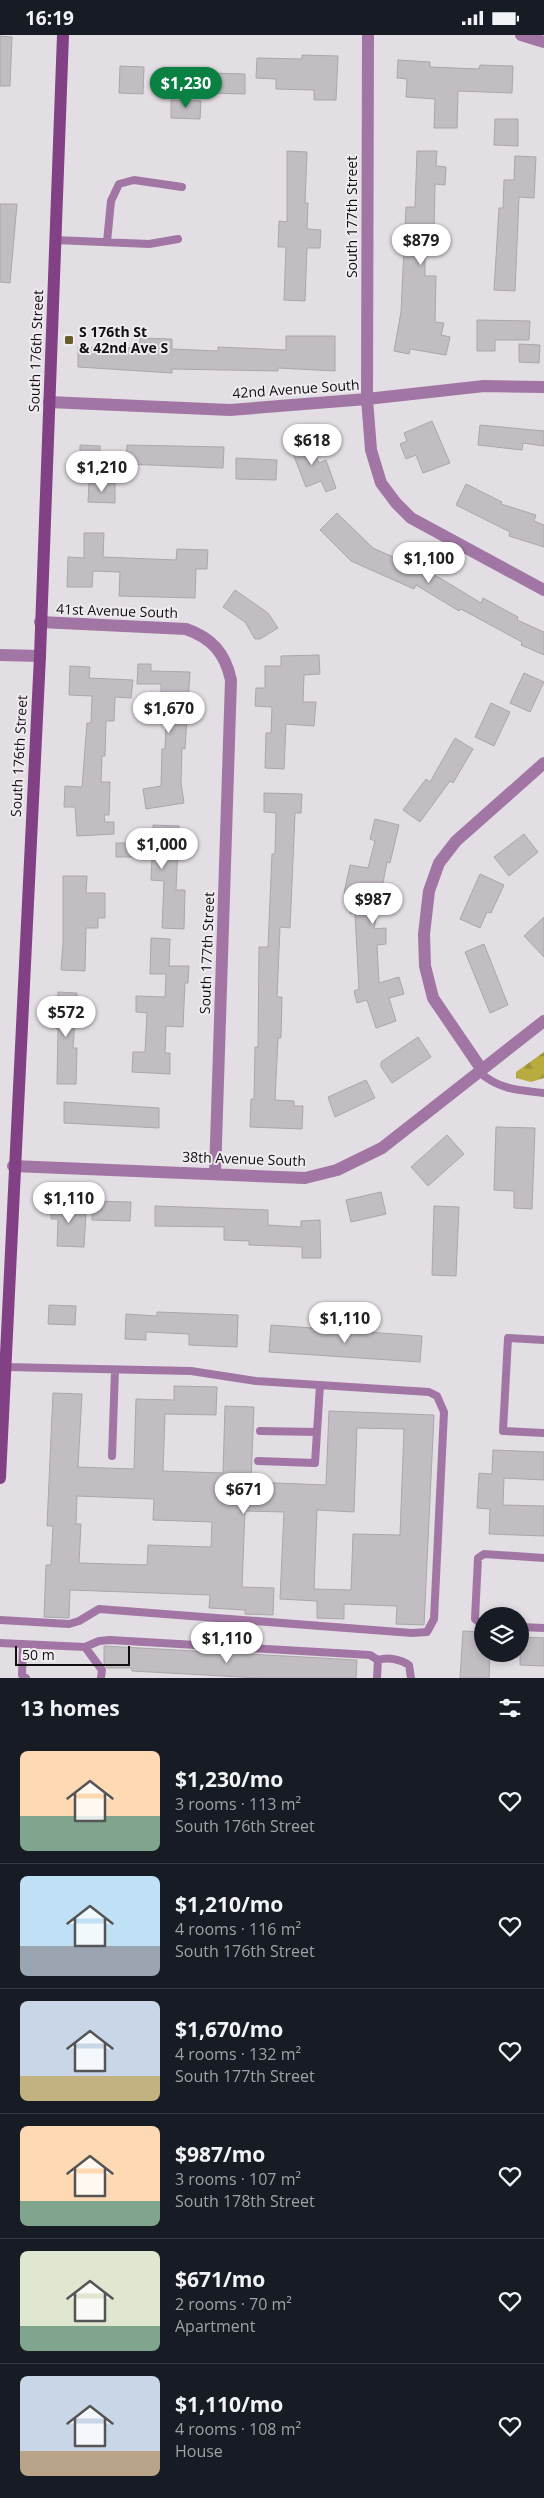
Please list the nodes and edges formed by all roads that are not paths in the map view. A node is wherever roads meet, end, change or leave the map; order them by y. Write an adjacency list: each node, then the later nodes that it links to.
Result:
1 (63, 35): 7 (street, South 176th Street)
2 (368, 35): 10 (street, South 177th Street)
3 (521, 35): 4 (street)
4 (544, 43)
5 (182, 187): 8 (lane)
6 (178, 239): 8 (lane)
7 (55, 241): 8 (lane); 11 (street, South 176th Street)
8 (107, 242)
9 (544, 387): 10 (street, 42nd Avenue South)
10 (367, 399): 11 (street, 42nd Avenue South); 12 (street)
11 (50, 402): 13 (street, South 176th Street)
12 (544, 590)
13 (40, 622): 14 (street, 41st Avenue South); 16 (street, South 176th Street)
14 (218, 647): 22 (street, South 177th Street)
15 (0, 655): 16 (street)
16 (40, 656): 21 (street, South 176th Street)
17 (544, 763): 19 (street)
18 (544, 1021): 19 (street, 38th Avenue South)
19 (480, 1071): 20 (lane); 22 (street, 38th Avenue South)
20 (544, 1093)
21 (13, 1166): 22 (street, 38th Avenue South); 24 (street, South 176th Street)
22 (215, 1174)
23 (544, 1340): 29 (lane)
24 (5, 1367): 25 (lane); 32 (street, South 176th Street)
25 (115, 1370): 26 (lane); 30 (lane)
26 (320, 1385): 28 (lane); 35 (lane)
27 (260, 1431): 28 (lane)
28 (317, 1432): 31 (lane)
29 (544, 1433)
30 (112, 1456)
31 (258, 1461)
32 (0, 1478)
33 (544, 1558): 34 (lane)
34 (476, 1607)
35 (0, 1620)
36 (529, 1627): 37 (lane)
37 (544, 1628)
38 (0, 1643): 39 (lane)
39 (23, 1644): 40 (lane); 42 (lane)
40 (85, 1647): 41 (lane); 43 (lane)
41 (378, 1660): 44 (lane); 45 (lane)
42 (26, 1678)
43 (102, 1678)
44 (377, 1678)
45 (411, 1678)

